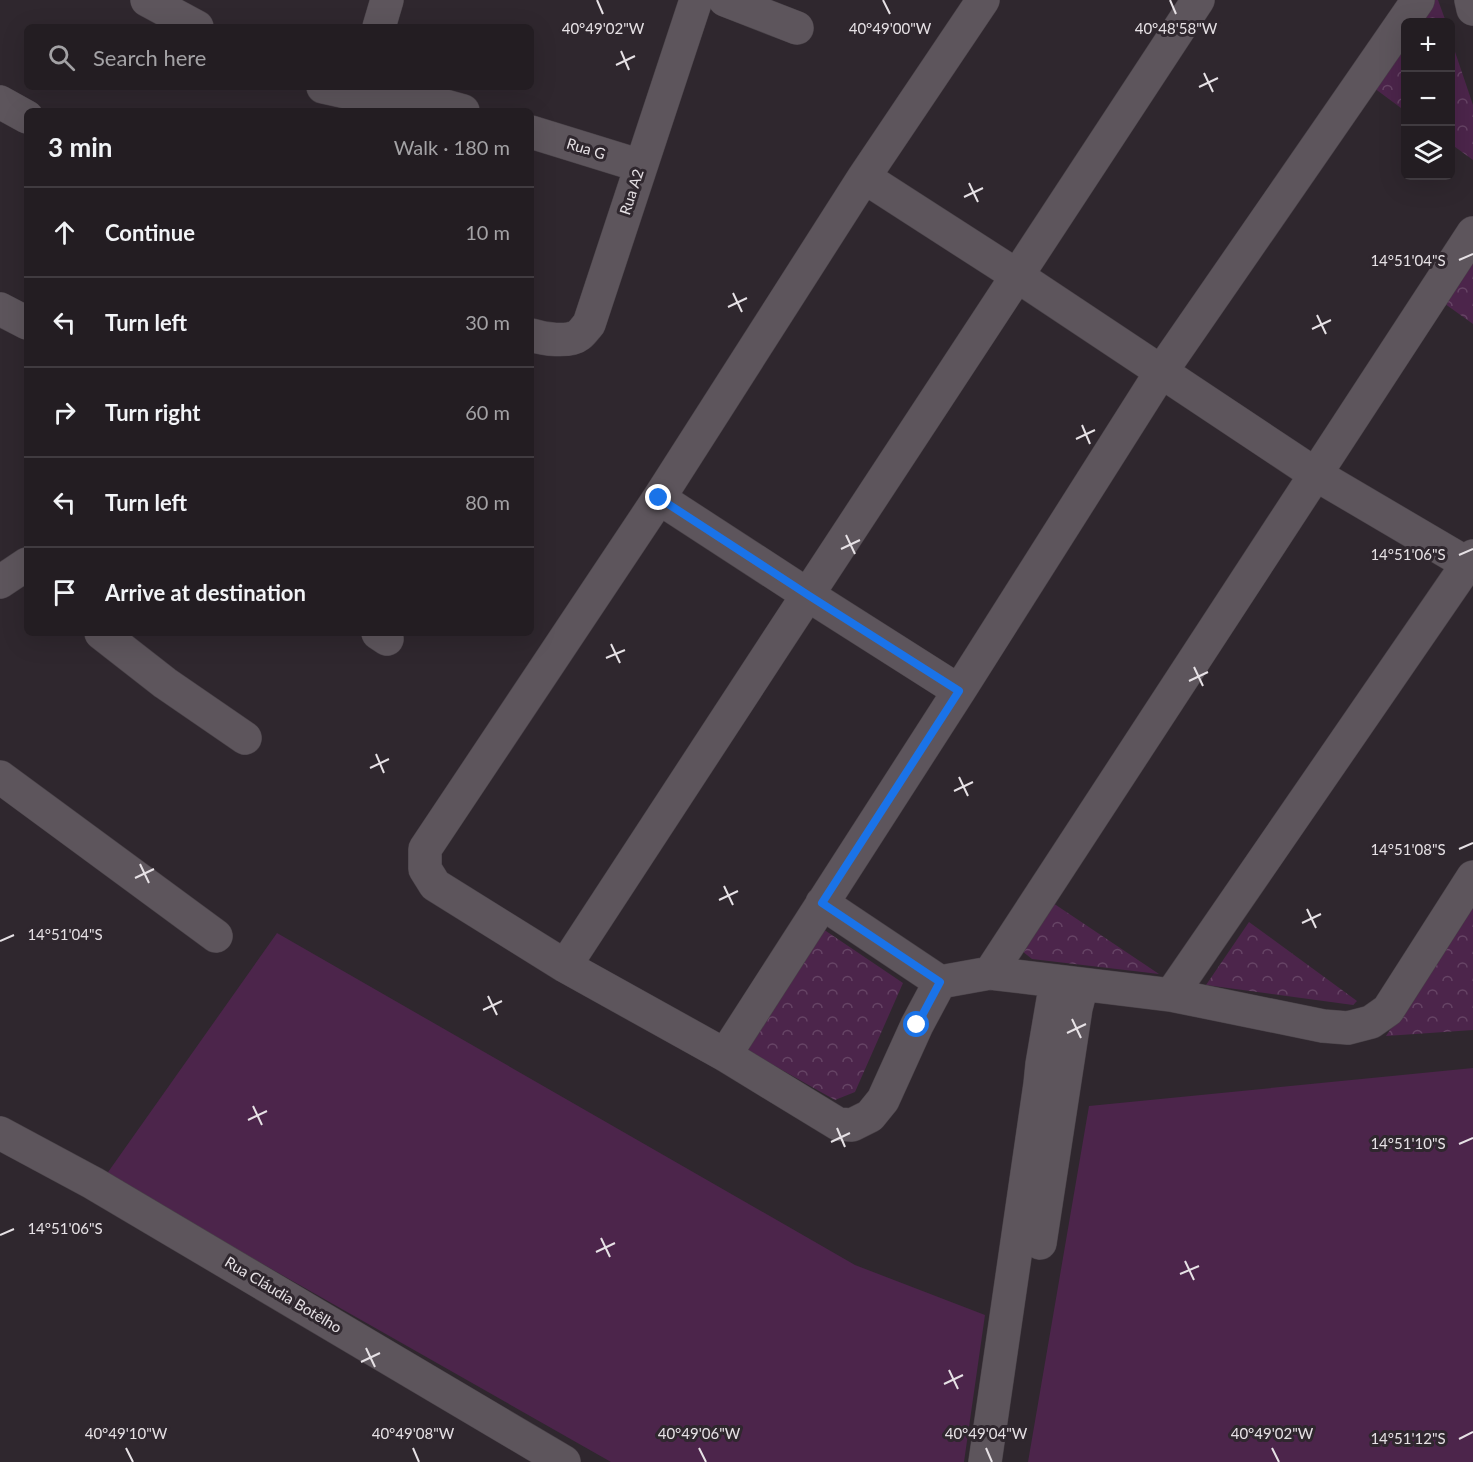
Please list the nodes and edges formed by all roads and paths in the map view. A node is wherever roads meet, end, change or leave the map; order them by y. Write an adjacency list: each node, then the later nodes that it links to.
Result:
1 (147, 0): 10 (street)
2 (387, 0): 11 (street)
3 (696, 0): 19 (street, Rua A2)
4 (725, 0): 12 (street)
5 (982, 0): 20 (street)
6 (1198, 0): 22 (street)
7 (1418, 0): 26 (street)
8 (1471, 0): 9 (street)
9 (1473, 9)
10 (191, 24)
11 (380, 24)
12 (797, 28)
13 (333, 90): 14 (street)
14 (358, 98): 16 (street)
15 (0, 102): 17 (street)
16 (452, 108)
17 (24, 115)
18 (534, 133): 19 (street, Rua G)
19 (641, 166): 25 (street, Rua A2)
20 (864, 177): 22 (street); 28 (street)
21 (1473, 232): 27 (street)
22 (1016, 275): 26 (street); 30 (street)
23 (0, 309): 24 (street)
24 (24, 321)
25 (534, 336)
26 (1161, 372): 27 (street); 32 (street)
27 (1315, 474): 29 (street); 39 (street)
28 (659, 498): 30 (street); 38 (street)
29 (1470, 560): 42 (street)
30 (808, 595): 32 (street); 38 (street)
31 (105, 636): 33 (street)
32 (959, 691): 36 (street)
33 (245, 738)
34 (0, 777): 37 (street)
35 (1473, 877): 42 (street)
36 (822, 903): 40 (street); 43 (street)
37 (216, 936)
38 (565, 966): 43 (street)
39 (990, 973): 40 (street); 41 (street)
40 (940, 982): 43 (street)
41 (1070, 983): 42 (street); 46 (street); 47 (street)
42 (1171, 995)
43 (725, 1055)
44 (0, 1133): 45 (street, Rua Cláudia Botêlho)
45 (564, 1462)
46 (985, 1462)
47 (1006, 1462)

